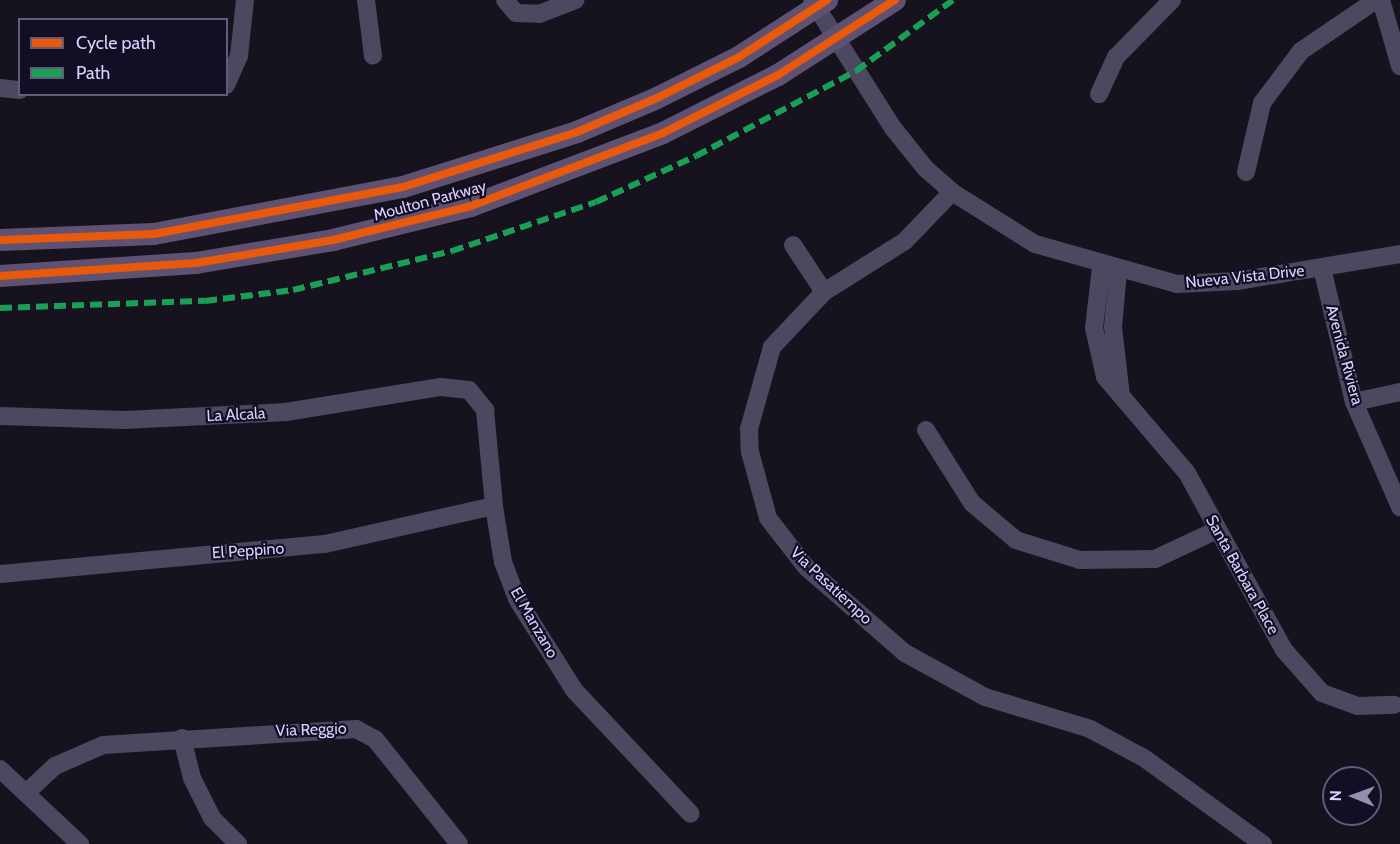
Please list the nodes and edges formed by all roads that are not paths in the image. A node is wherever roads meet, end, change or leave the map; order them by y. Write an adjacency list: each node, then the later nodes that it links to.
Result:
1 (245, 0): 13 (street)
2 (366, 0): 11 (street)
3 (575, 0): 9 (street)
4 (895, 0): 10 (main road, Moulton Parkway)
5 (1172, 0): 16 (street)
6 (1376, 0): 17 (street)
7 (1381, 0): 12 (street)
8 (818, 2): 10 (street, Nueva Vista Drive); 19 (main road, Moulton Parkway)
9 (510, 6)
10 (837, 36): 18 (street, Nueva Vista Drive); 24 (main road, Moulton Parkway)
11 (373, 56)
12 (1400, 66)
13 (228, 83)
14 (0, 88): 15 (street)
15 (18, 90)
16 (1099, 94)
17 (1246, 172)
18 (952, 192): 23 (street, Nueva Vista Drive); 25 (street, Via Pasatiempo)
19 (0, 240)
20 (793, 245): 25 (street)
21 (1400, 254): 22 (street, Nueva Vista Drive)
22 (1322, 268): 23 (street, Nueva Vista Drive); 28 (street, Avenida Riviera)
23 (1110, 269): 33 (street, Santa Barbara Place)
24 (0, 276)
25 (824, 292): 43 (street, Via Pasatiempo)
26 (469, 390): 29 (street, La Alcala); 31 (street, El Manzano)
27 (1400, 392): 28 (street)
28 (1354, 402): 32 (street, Avenida Riviera)
29 (0, 416)
30 (926, 430): 33 (street)
31 (494, 506): 34 (street, El Peppino); 39 (street, El Manzano)
32 (1400, 507)
33 (1217, 530): 35 (street, Santa Barbara Place)
34 (0, 574)
35 (1394, 705)
36 (182, 738): 38 (street, Via Reggio); 41 (street); 42 (street, Via Reggio)
37 (0, 769): 38 (street)
38 (26, 794): 40 (street)
39 (692, 814)
40 (80, 844)
41 (237, 844)
42 (459, 844)
43 (1263, 844)

